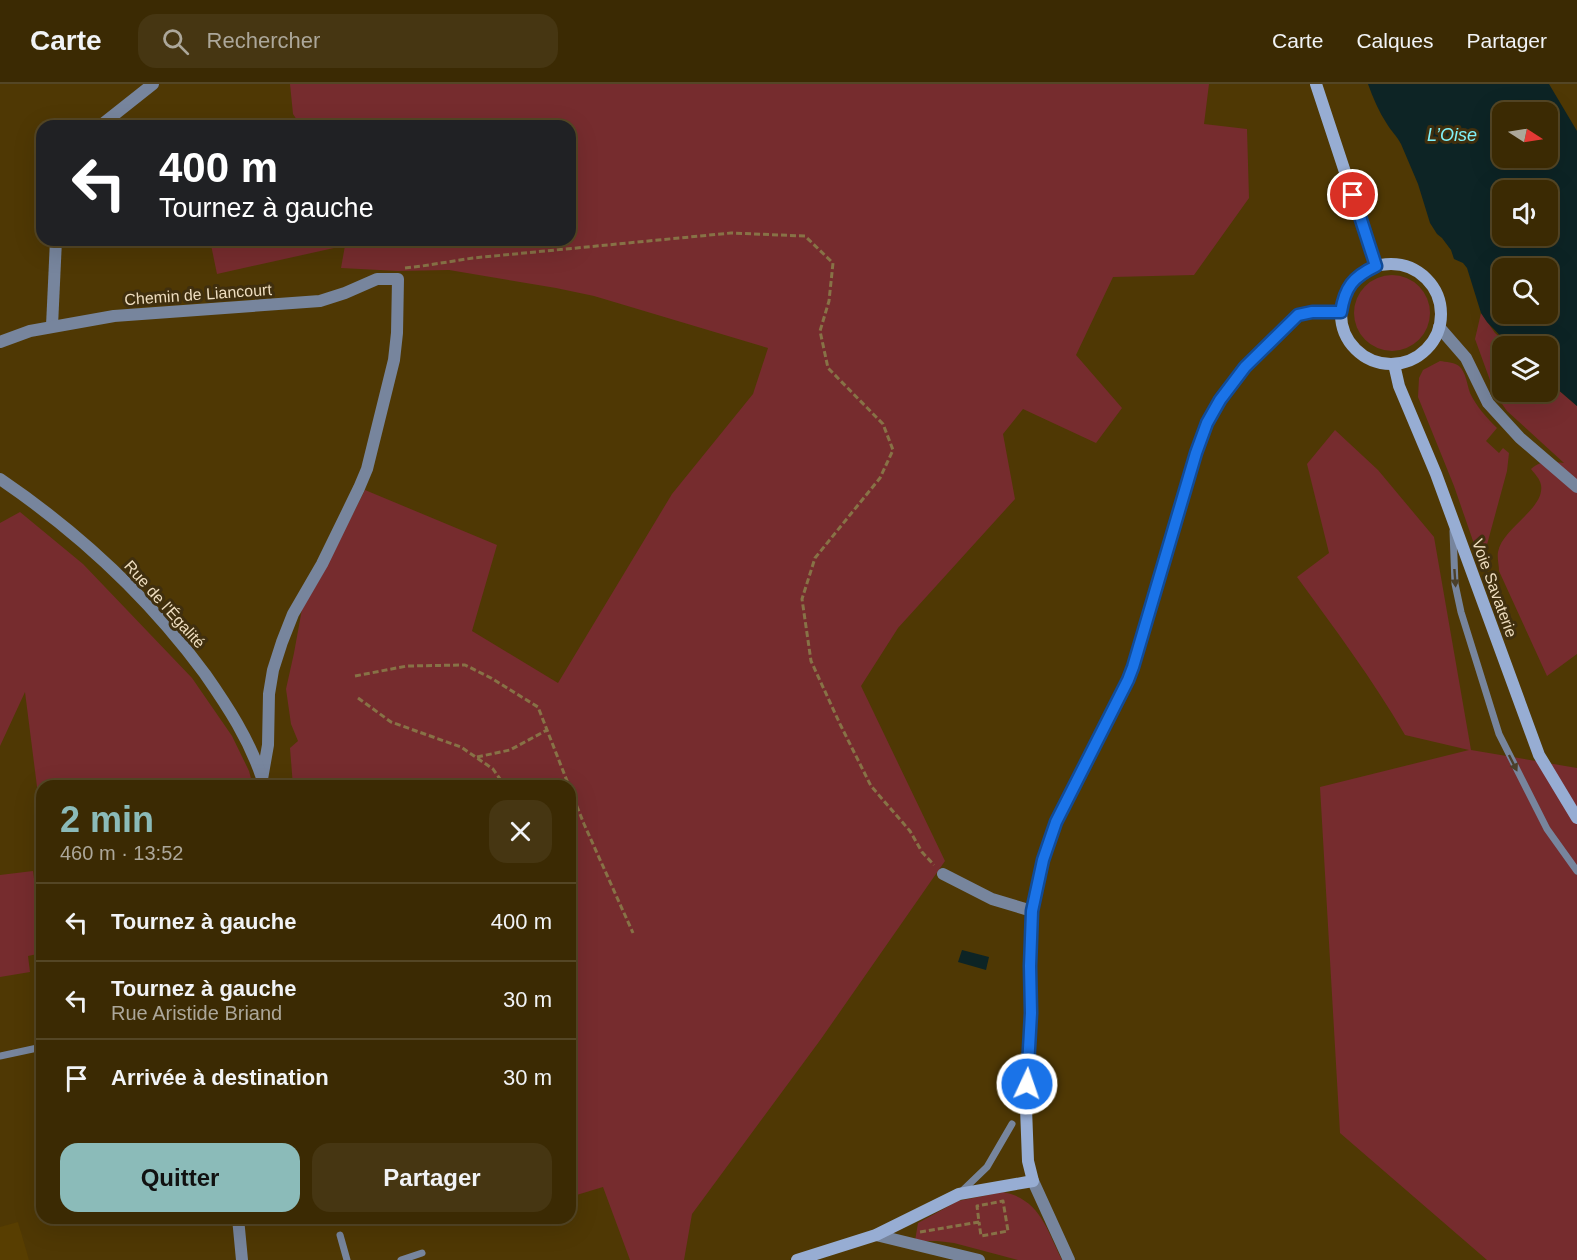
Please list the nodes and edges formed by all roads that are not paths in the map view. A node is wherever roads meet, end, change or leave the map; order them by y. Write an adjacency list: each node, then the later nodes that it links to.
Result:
1 (153, 84): 3 (street)
2 (1316, 84): 5 (street)
3 (108, 120)
4 (56, 246): 7 (street)
5 (1376, 266): 6 (street); 8 (street)
6 (1341, 312): 11 (street); 20 (street)
7 (51, 326): 9 (street, Chemin de Liancourt); 16 (street, Chemin de Liancourt)
8 (1439, 327): 11 (street); 13 (street)
9 (0, 342): 10 (street, Chemin de Liancourt)
10 (0, 353)
11 (1394, 364): 14 (street, Voie Savaterie)
12 (0, 479): 15 (street, Rue de l'Égalité)
13 (1577, 487)
14 (1452, 519): 17 (street, Voie Savaterie); 18 (lane, one-way to 18)
15 (262, 780)
16 (263, 780)
17 (1577, 818)
18 (1577, 871)
19 (943, 874): 20 (street)
20 (1032, 911): 24 (street)
21 (36, 1048): 22 (lane)
22 (0, 1056)
23 (1012, 1124): 25 (lane)
24 (1033, 1181): 25 (street); 35 (street)
25 (959, 1194): 28 (street)
26 (238, 1224): 30 (street)
27 (340, 1235): 31 (lane)
28 (876, 1235): 33 (street); 34 (street)
29 (422, 1253): 32 (lane)
30 (242, 1260)
31 (347, 1260)
32 (401, 1260)
33 (797, 1260)
34 (979, 1260)
35 (1069, 1260)

